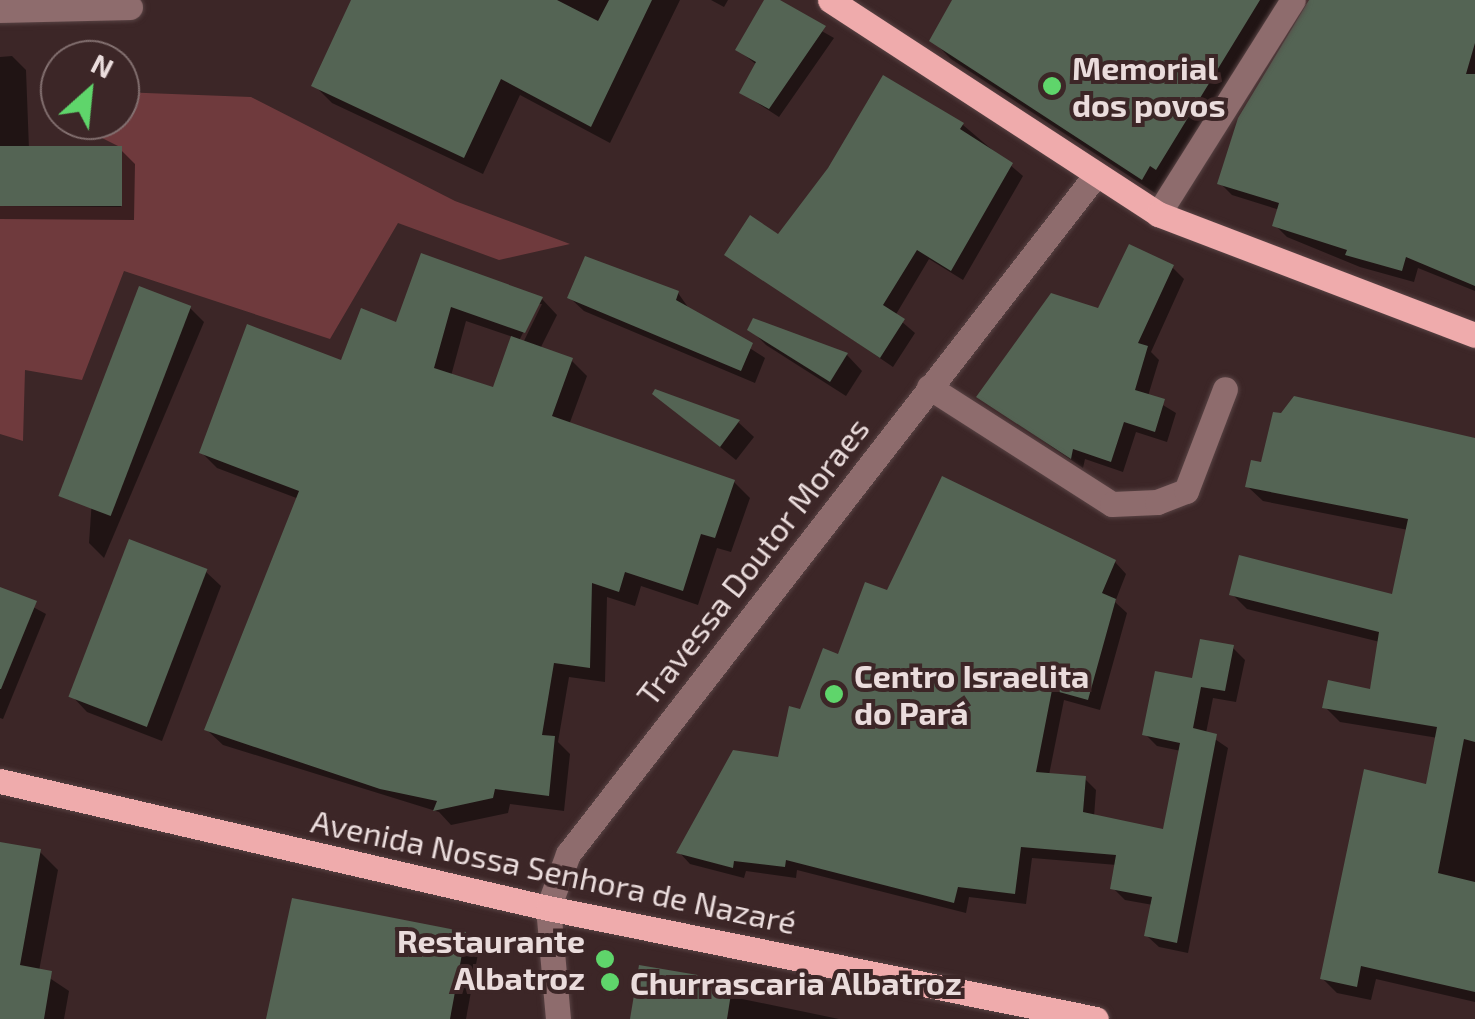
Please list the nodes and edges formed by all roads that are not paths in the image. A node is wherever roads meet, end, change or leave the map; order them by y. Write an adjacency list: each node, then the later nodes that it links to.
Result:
1 (830, 0): 5 (main road)
2 (1293, 0): 6 (street)
3 (130, 7): 4 (street)
4 (0, 10)
5 (1094, 177): 6 (main road); 8 (street, Travessa Doutor Moraes)
6 (1158, 214): 7 (main road)
7 (1475, 335)
8 (929, 387): 9 (street); 11 (street, Travessa Doutor Moraes)
9 (1225, 389)
10 (0, 780): 11 (main road, Avenida Nossa Senhora de Nazaré)
11 (548, 908): 12 (street, Travessa Doutor Moraes); 13 (main road, Avenida Nossa Senhora de Nazaré)
12 (558, 1019)
13 (1096, 1019)

